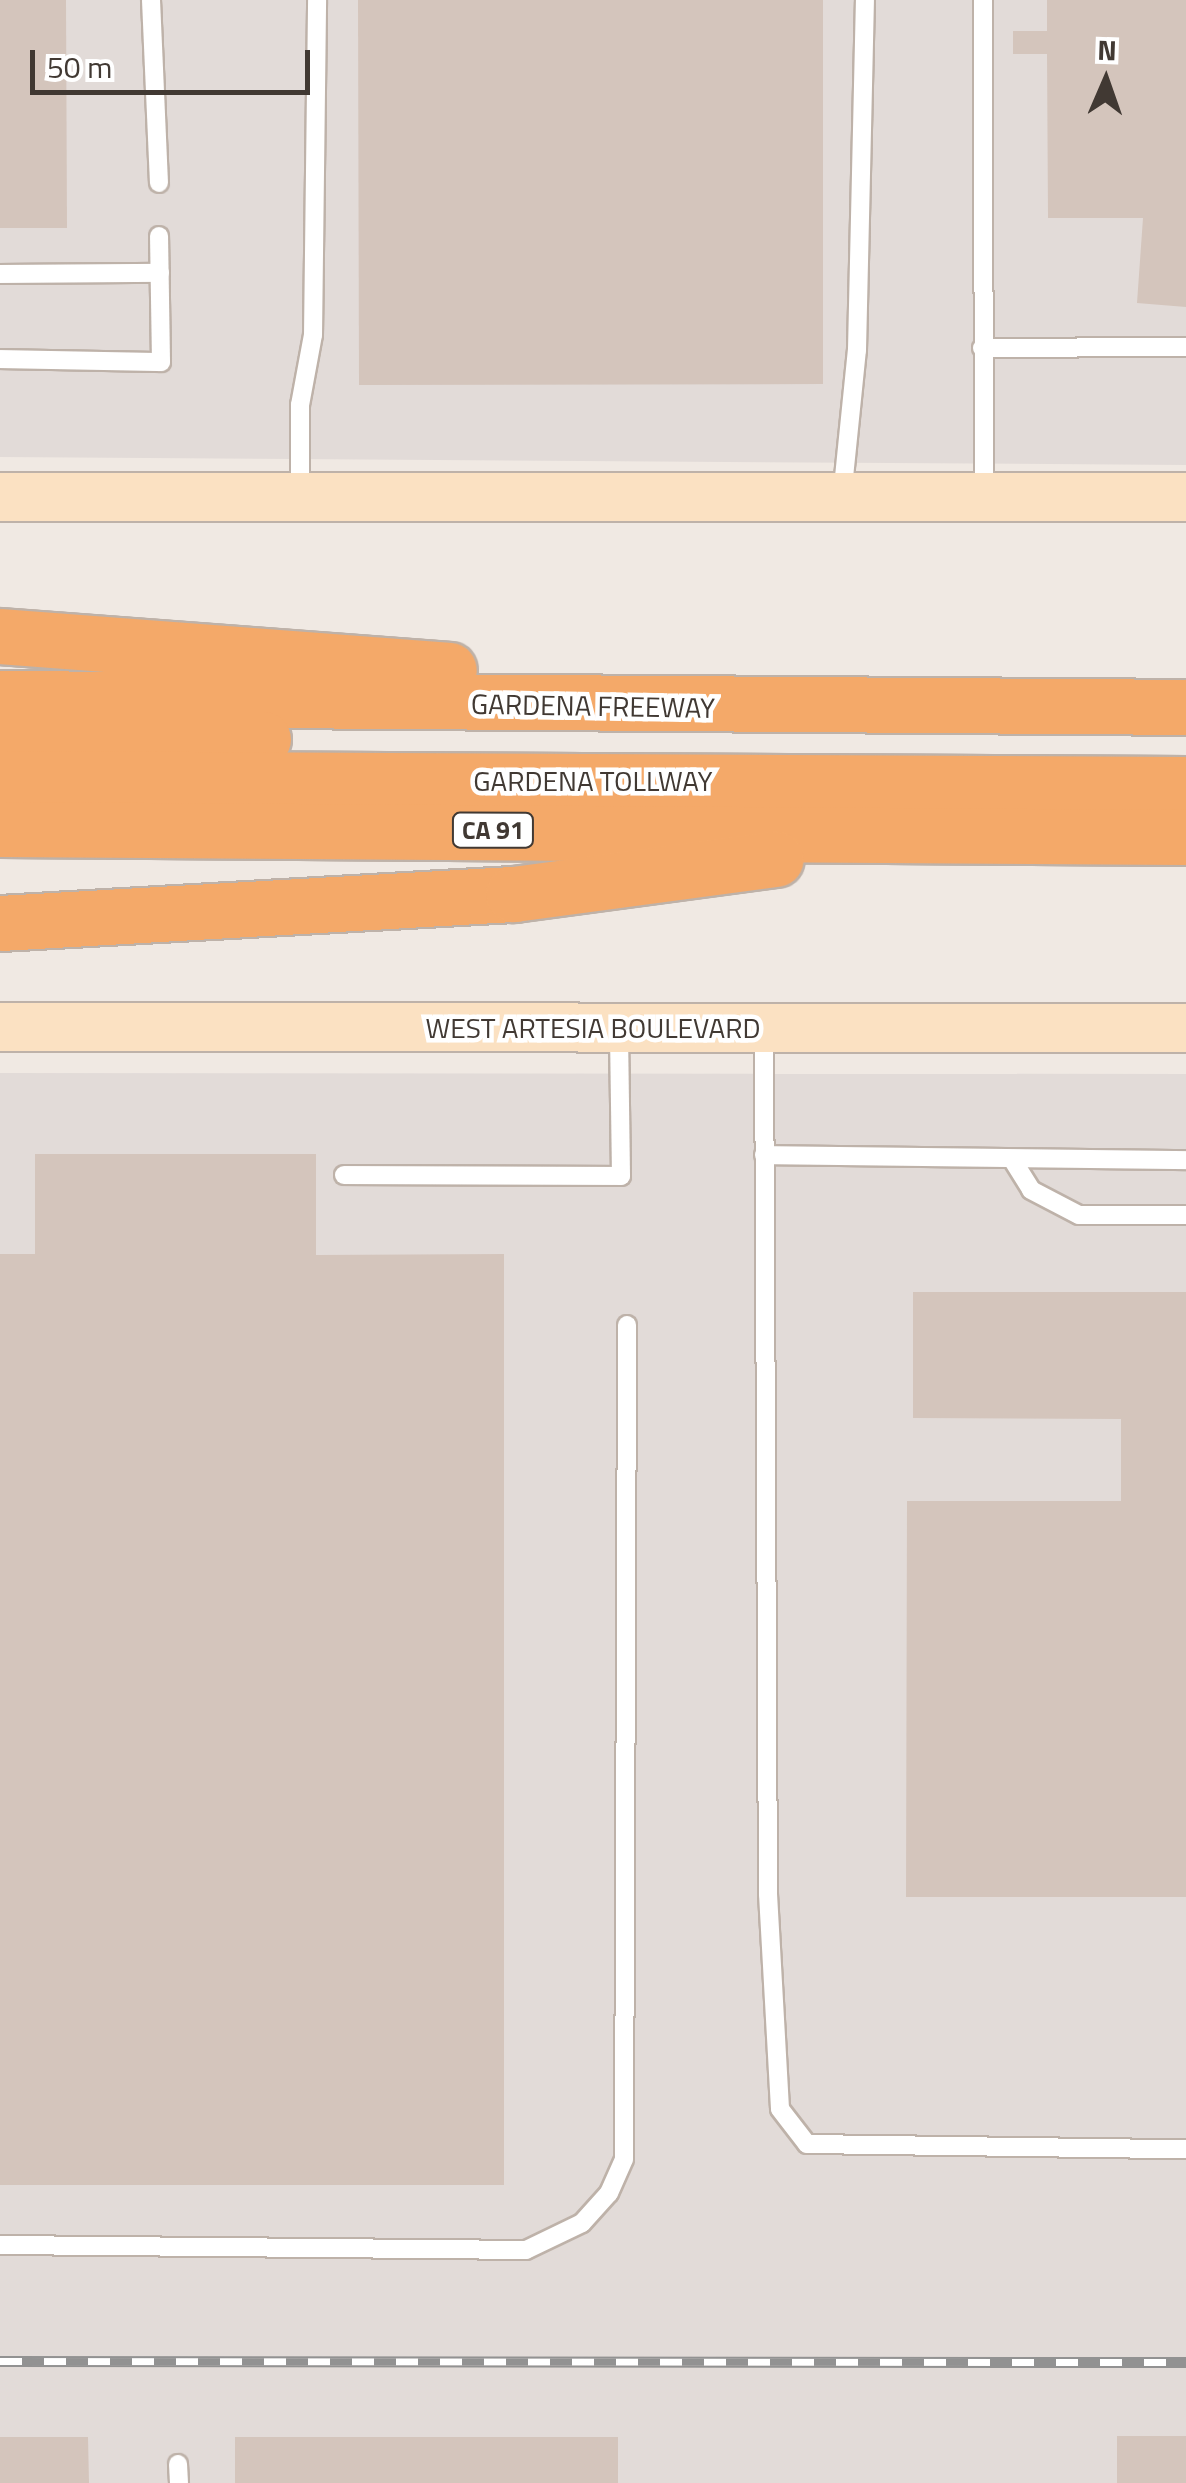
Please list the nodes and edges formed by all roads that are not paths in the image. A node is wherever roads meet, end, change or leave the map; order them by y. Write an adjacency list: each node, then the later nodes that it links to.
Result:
1 (150, 0): 5 (lane)
2 (316, 0): 16 (lane)
3 (865, 0): 13 (lane)
4 (983, 0): 10 (lane)
5 (159, 183)
6 (159, 236): 7 (lane)
7 (160, 273): 8 (lane); 11 (lane)
8 (0, 274)
9 (1186, 347): 10 (lane)
10 (982, 348): 14 (lane)
11 (0, 360)
12 (0, 497): 16 (main road)
13 (842, 497): 14 (main road); 16 (main road)
14 (984, 497): 15 (main road)
15 (1186, 497)
16 (300, 498)
17 (0, 636): 20 (highway)
18 (0, 698): 20 (highway, GARDENA FREEWAY)
19 (1186, 707): 20 (highway, GARDENA FREEWAY)
20 (975, 711)
21 (0, 739): 22 (highway, GARDENA TOLLWAY)
22 (1186, 739)
23 (0, 778): 24 (highway, GARDENA TOLLWAY)
24 (1186, 784)
25 (0, 830): 26 (highway, CA 91)
26 (987, 830): 27 (highway, CA 91); 28 (highway)
27 (1186, 837)
28 (0, 923)
29 (0, 1027): 30 (main road, WEST ARTESIA BOULEVARD)
30 (620, 1028): 31 (main road, WEST ARTESIA BOULEVARD); 36 (lane)
31 (764, 1028): 32 (main road, WEST ARTESIA BOULEVARD); 33 (lane)
32 (1186, 1028)
33 (764, 1155): 34 (lane); 39 (lane)
34 (1012, 1159): 35 (lane); 37 (lane)
35 (1186, 1160)
36 (344, 1175)
37 (1186, 1214)
38 (627, 1325): 40 (lane)
39 (1186, 2149)
40 (0, 2245)

